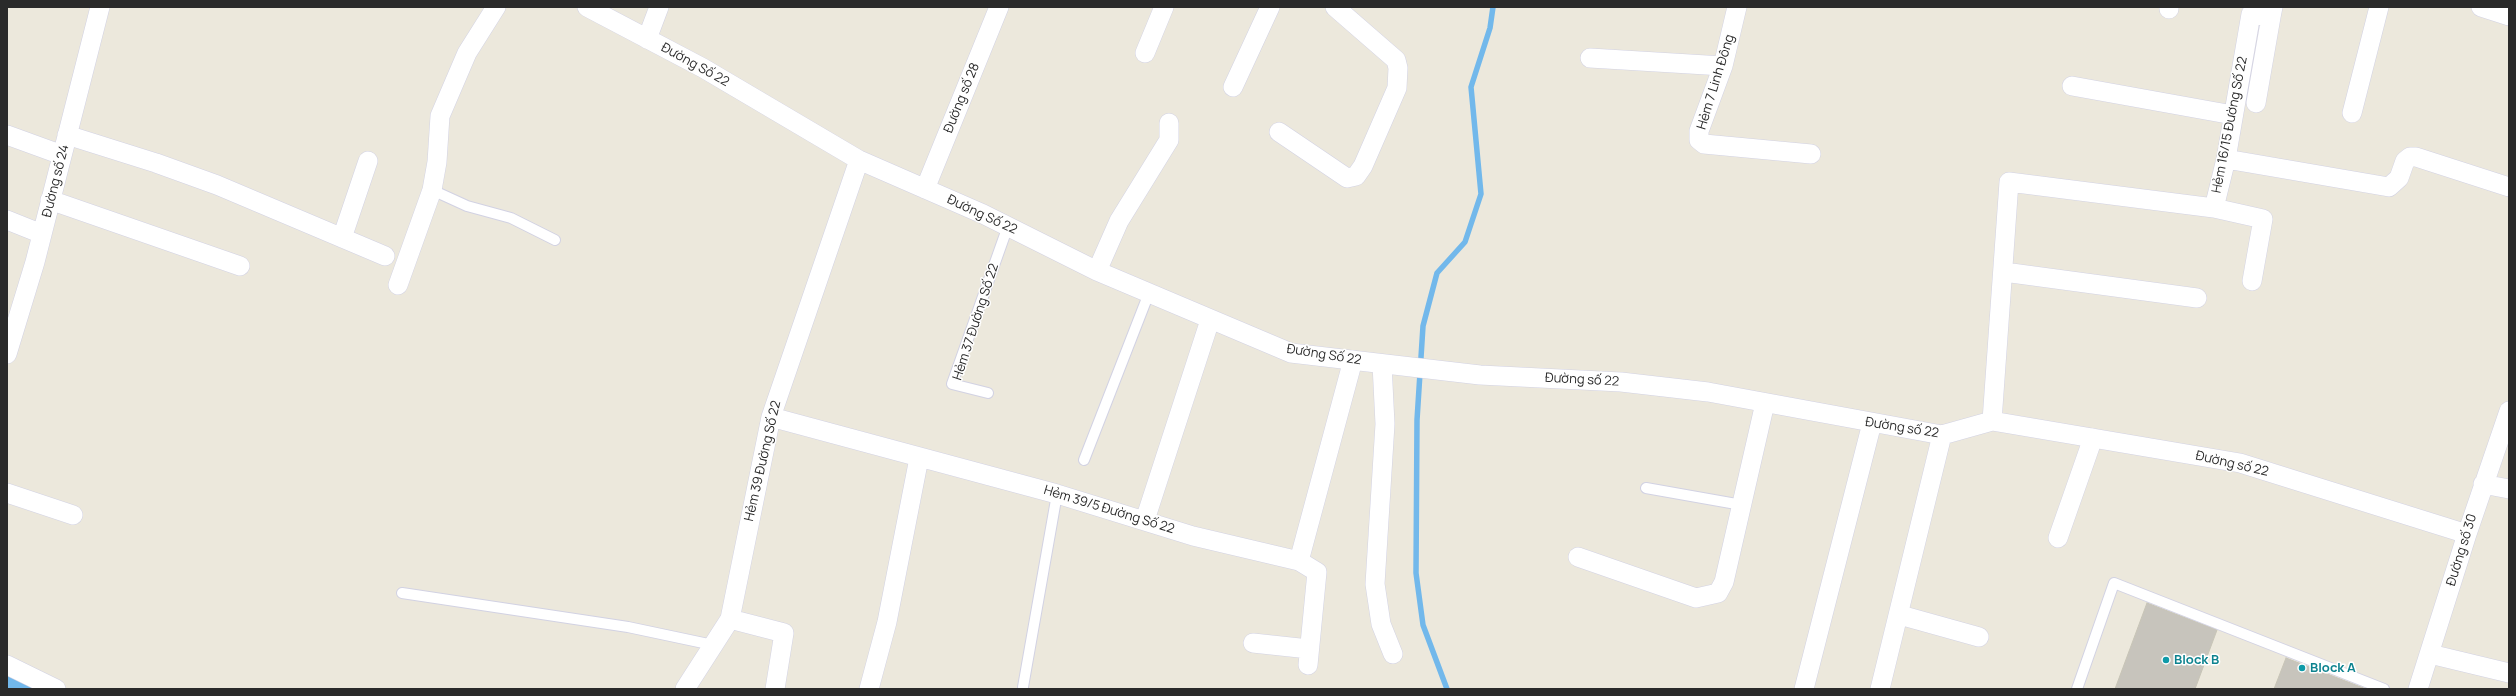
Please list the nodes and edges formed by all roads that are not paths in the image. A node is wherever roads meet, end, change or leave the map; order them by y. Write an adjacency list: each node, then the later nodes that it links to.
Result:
1 (100, 7): 26 (street, Đường số 24)
2 (496, 7): 34 (street)
3 (587, 7): 14 (street, Đường Số 22)
4 (659, 7): 14 (street)
5 (999, 7): 33 (street, Đường số 28)
6 (1164, 7): 15 (street)
7 (1270, 7): 19 (street)
8 (1335, 7): 24 (street)
9 (1737, 7): 17 (street, Hẻm 7 Linh Đông)
10 (2379, 7): 21 (street)
11 (2481, 7): 13 (street)
12 (2272, 12): 20 (street); 22 (street, Hẻm 16/15 Đường Số 22)
13 (2509, 16)
14 (647, 39): 30 (street, Đường Số 22)
15 (1145, 53)
16 (1590, 58): 17 (street)
17 (1723, 66): 27 (street, Hẻm 7 Linh Đông)
18 (2072, 86): 22 (street)
19 (1234, 87)
20 (2256, 103)
21 (2352, 113)
22 (2233, 115): 29 (street, Hẻm 16/15 Đường Số 22)
23 (1169, 123): 44 (street)
24 (1279, 132)
25 (7, 135): 28 (street)
26 (68, 135): 28 (street, Đường số 24); 40 (street)
27 (1811, 154)
28 (62, 155): 35 (street, Đường số 24)
29 (2226, 159): 32 (street); 36 (street, Hẻm 16/15 Đường Số 22)
30 (859, 160): 33 (street, Đường Số 22); 57 (street, Hẻm 39 Đường Số 22)
31 (368, 161): 40 (street)
32 (2509, 186)
33 (925, 189): 38 (street, Đường Số 22)
34 (432, 190): 41 (lane); 47 (street)
35 (50, 200): 39 (street, Đường số 24); 43 (street)
36 (2214, 208): 45 (street); 46 (street)
37 (7, 220): 39 (street)
38 (1008, 226): 44 (street, Đường Số 22); 54 (lane, Hẻm 37 Đường Số 22)
39 (42, 234): 51 (street, Đường số 24)
40 (342, 238): 42 (street)
41 (555, 240)
42 (385, 256)
43 (240, 266)
44 (1098, 271): 48 (street, Đường Số 22)
45 (2004, 272): 49 (street); 58 (street)
46 (2252, 281)
47 (398, 285)
48 (1149, 293): 50 (street, Đường Số 22); 63 (lane)
49 (2197, 298)
50 (1210, 320): 52 (street, Đường Số 22); 71 (street)
51 (7, 353)
52 (1353, 360): 53 (street, Đường Số 22); 75 (street)
53 (1390, 365): 55 (street, Đường số 22); 82 (street)
54 (988, 393)
55 (1765, 403): 59 (street, Đường số 22); 69 (street)
56 (2509, 411): 64 (street, Đường số 30)
57 (771, 417): 62 (street, Hẻm 39/5 Đường Số 22); 78 (street, Hẻm 39 Đường Số 22)
58 (1992, 421): 60 (street, Đường số 22); 61 (street, Đường số 22)
59 (1872, 423): 60 (street, Đường số 22); 91 (street)
60 (1942, 435): 77 (street)
61 (2093, 438): 72 (street, Đường số 22); 73 (street)
62 (919, 458): 68 (street, Hẻm 39/5 Đường Số 22); 90 (street)
63 (1084, 460)
64 (2484, 484): 66 (street); 72 (street, Đường số 30)
65 (1646, 488): 69 (lane)
66 (2509, 488)
67 (7, 493): 70 (street)
68 (1057, 494): 71 (street, Hẻm 39/5 Đường Số 22); 86 (lane)
69 (1742, 505): 74 (street)
70 (73, 515)
71 (1145, 520): 75 (street, Hẻm 39/5 Đường Số 22)
72 (2466, 534): 83 (street, Đường số 30)
73 (2058, 538)
74 (1578, 557)
75 (1299, 561): 80 (street, Hẻm 39/5 Đường Số 22)
76 (402, 593): 81 (lane)
77 (1900, 615): 79 (street); 92 (street)
78 (730, 618): 81 (street, Hẻm 39 Đường Số 22); 89 (street)
79 (1979, 638)
80 (1253, 643)
81 (713, 645): 88 (street, Hẻm 39 Đường Số 22)
82 (1392, 654)
83 (2430, 654): 85 (street); 95 (street, Đường số 30)
84 (7, 665): 87 (street)
85 (2509, 673)
86 (1023, 686)
87 (56, 689)
88 (685, 689)
89 (775, 689)
90 (869, 689)
91 (1804, 689)
92 (1880, 689)
93 (2077, 689): 94 (lane)
94 (2384, 689)
95 (2418, 689)

